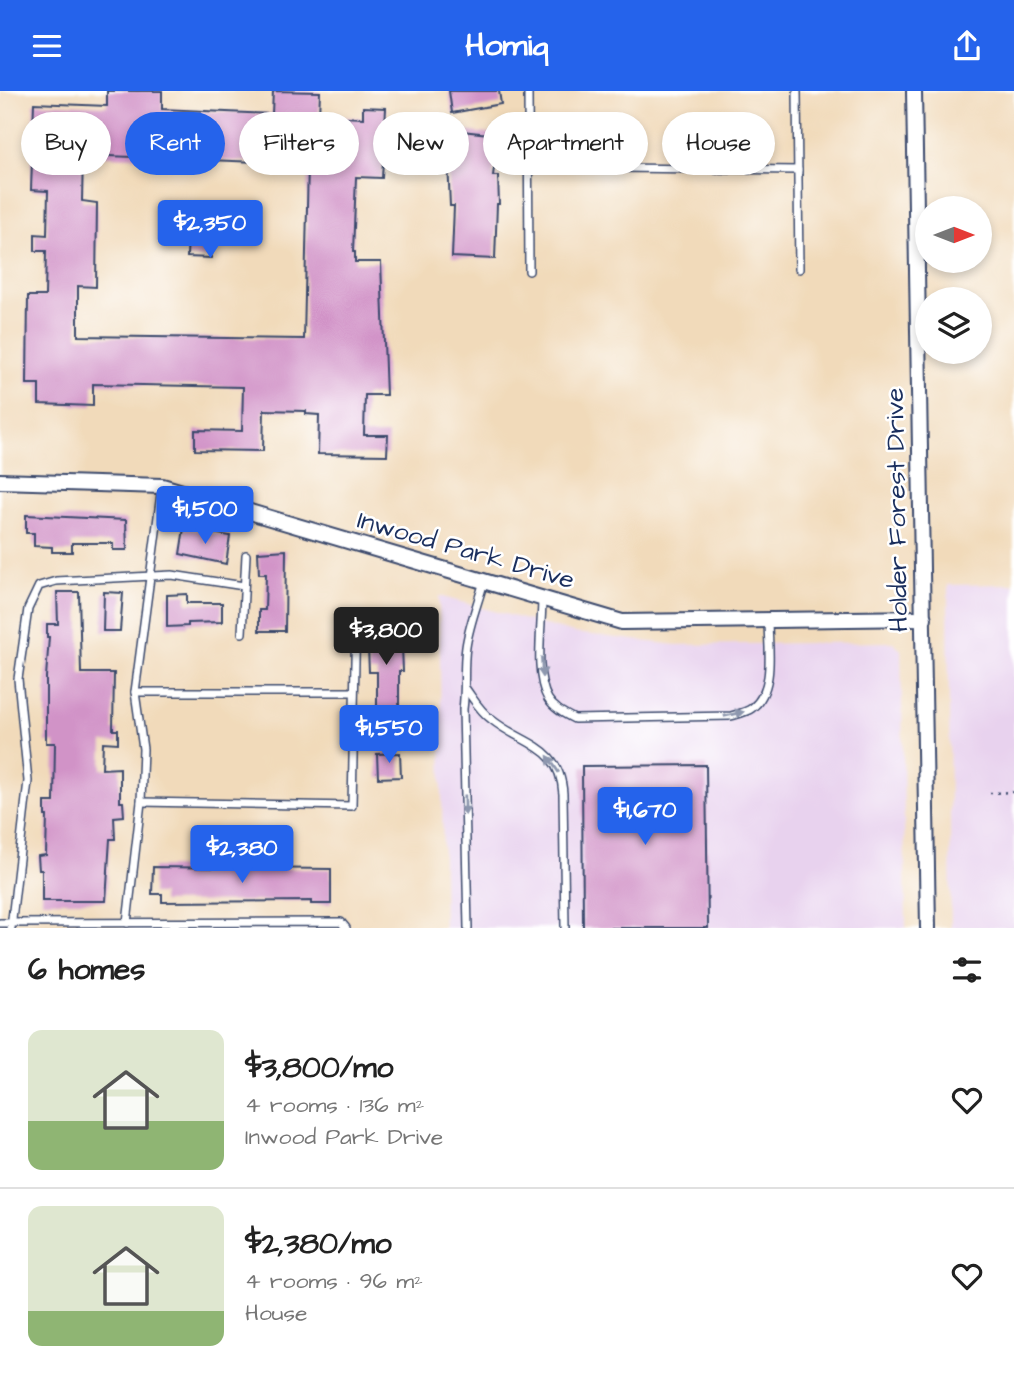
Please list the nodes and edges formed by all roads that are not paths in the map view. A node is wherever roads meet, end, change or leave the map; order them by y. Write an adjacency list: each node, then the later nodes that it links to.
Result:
1 (528, 91): 4 (lane)
2 (797, 91): 6 (lane)
3 (914, 91): 18 (street, Holder Forest Drive)
4 (528, 112)
5 (648, 168): 6 (lane)
6 (798, 170): 8 (lane)
7 (528, 175): 9 (lane)
8 (799, 269)
9 (529, 271)
10 (0, 481): 11 (street, Inwood Park Drive)
11 (162, 486): 13 (lane); 14 (street, Inwood Park Drive)
12 (246, 555): 15 (lane)
13 (150, 577): 15 (lane); 22 (lane); 27 (lane)
14 (484, 581): 16 (street, Inwood Park Drive); 21 (lane)
15 (244, 586): 20 (lane)
16 (542, 599): 19 (street, Inwood Park Drive); 19 (lane, one-way to 19)
17 (356, 614): 23 (lane)
18 (924, 618): 19 (street, Inwood Park Drive); 31 (street, Holder Forest Drive)
19 (768, 621)
20 (242, 633)
21 (466, 688): 29 (lane, one-way to 29); 30 (lane, one-way to 21)
22 (135, 692): 23 (lane); 24 (lane)
23 (353, 692): 24 (lane)
24 (141, 802): 26 (lane)
25 (0, 922): 27 (lane)
26 (127, 923): 27 (lane); 28 (lane)
27 (11, 925)
28 (346, 928)
29 (468, 928)
30 (565, 928)
31 (928, 928)

